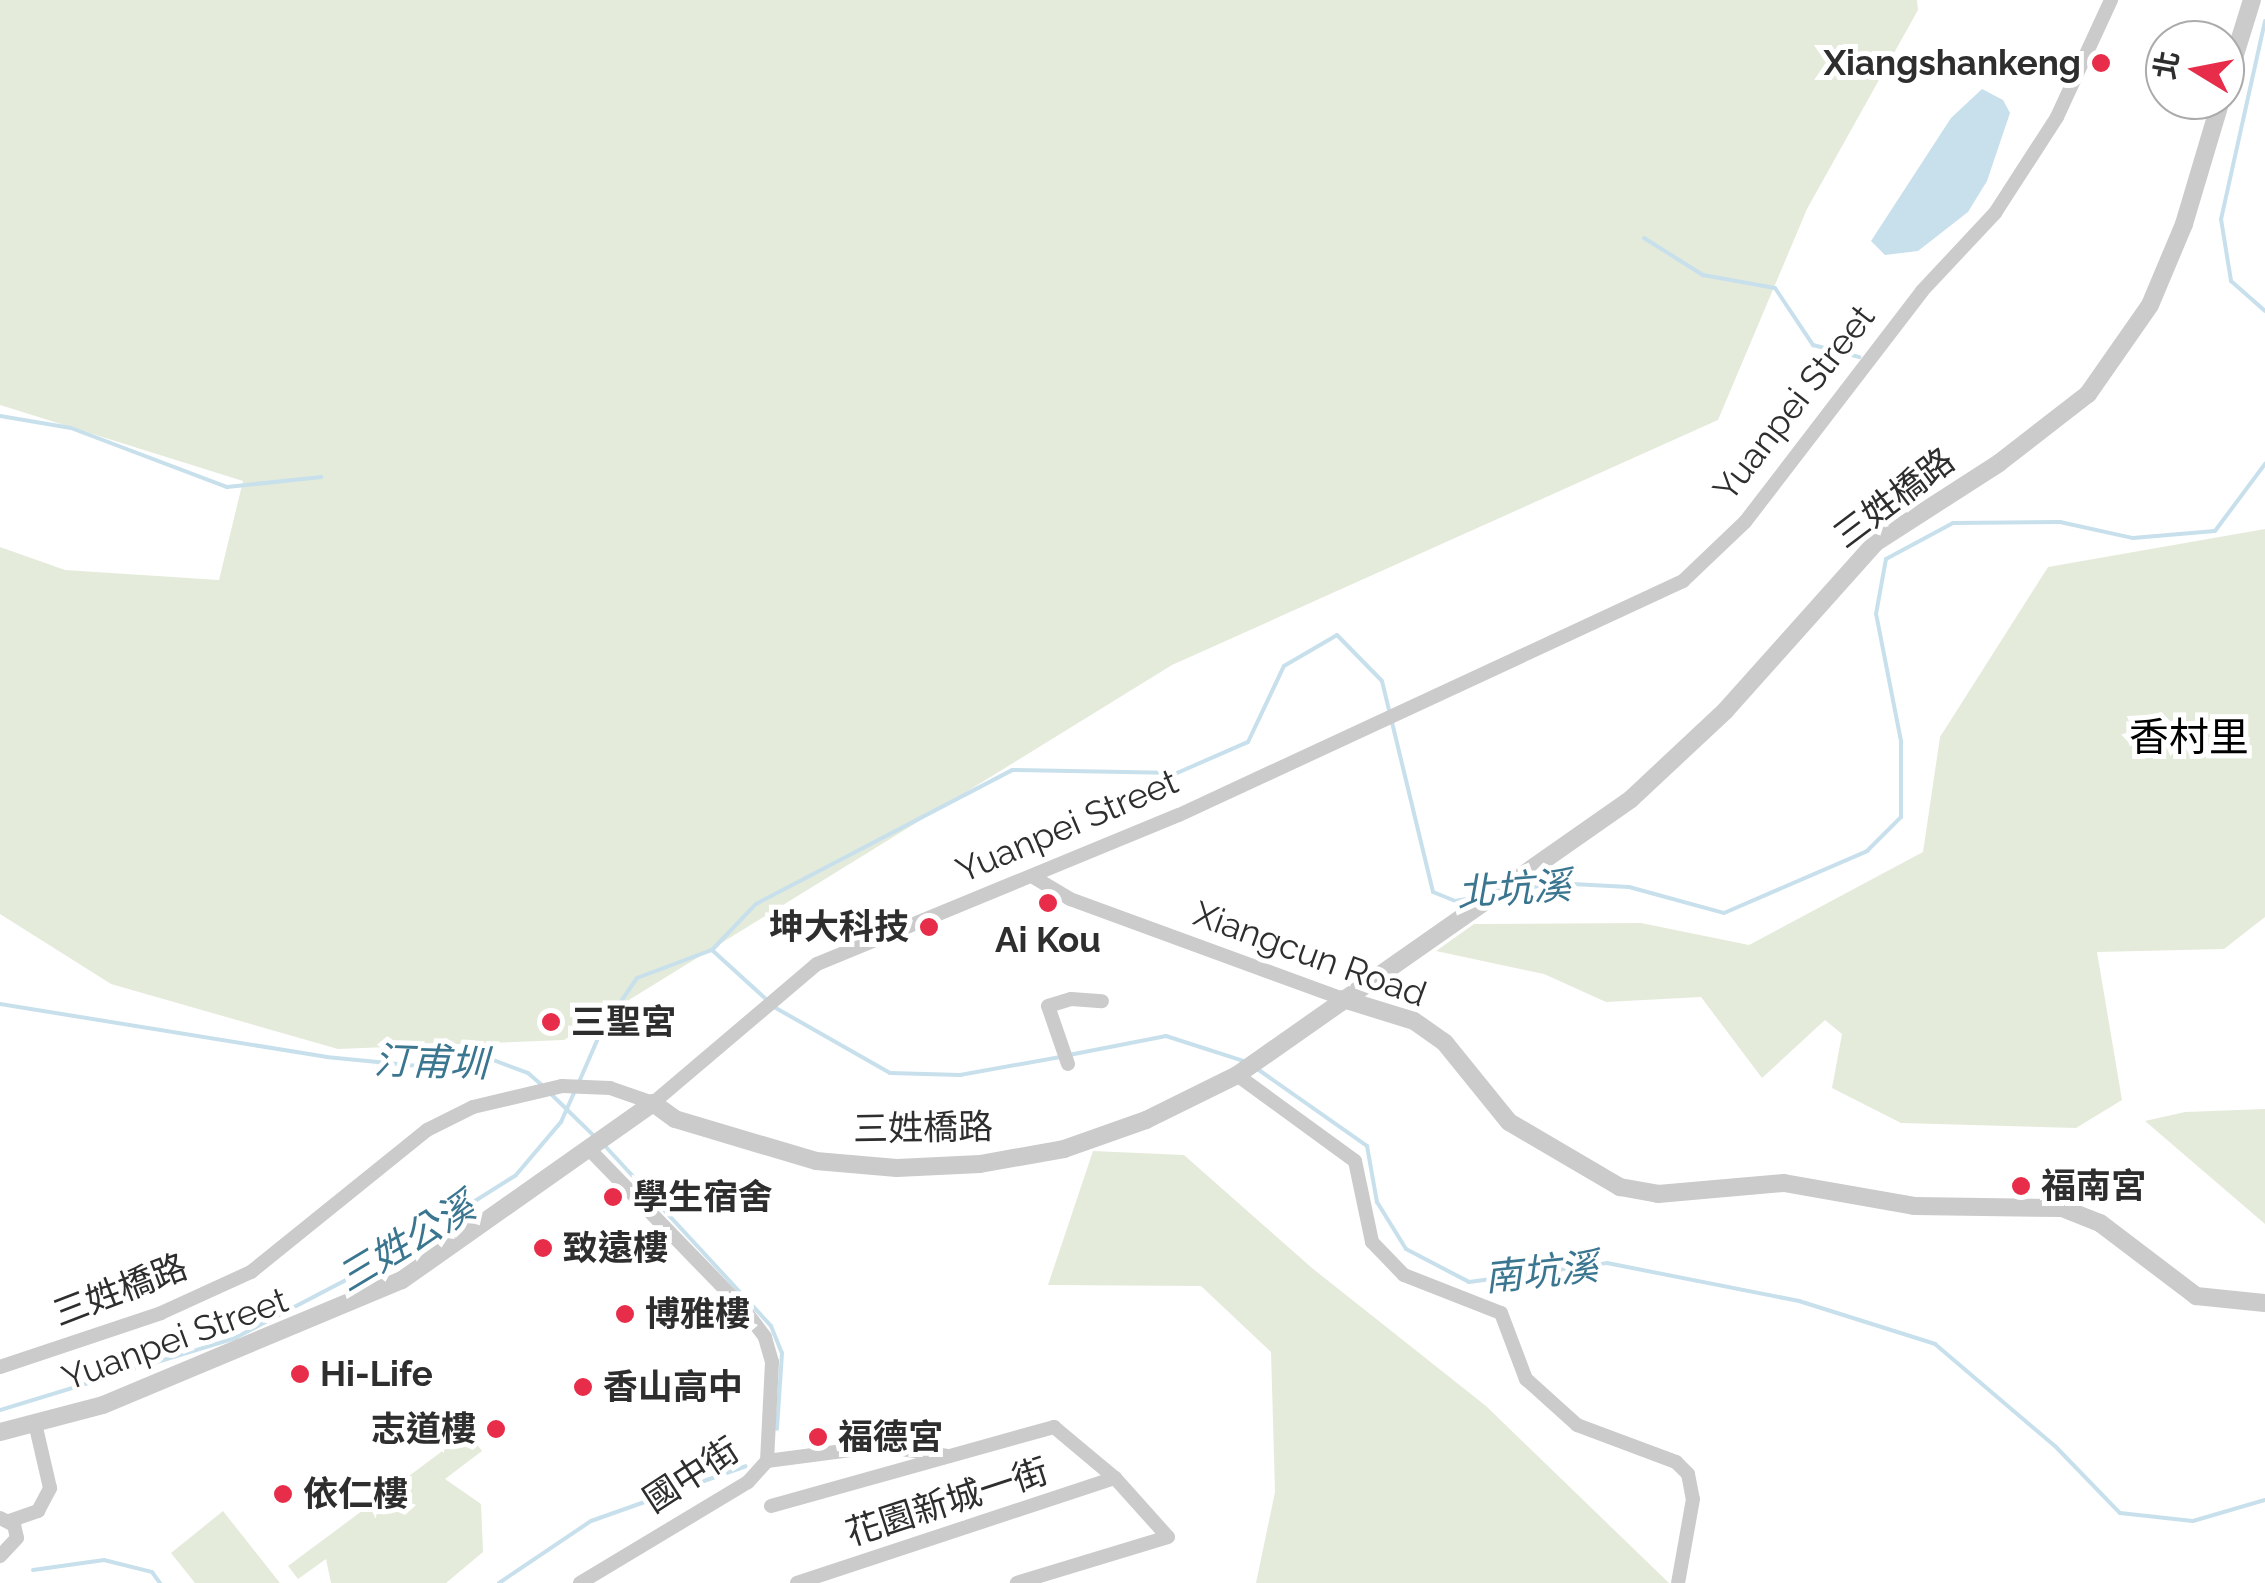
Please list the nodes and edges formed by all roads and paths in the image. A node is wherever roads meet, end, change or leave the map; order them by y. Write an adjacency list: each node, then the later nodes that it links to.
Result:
1 (2111, 0): 3 (street, Yuanpei Street)
2 (2215, 120): 4 (street, 三姓橋路)
3 (1035, 878): 4 (street, Xiangcun Road); 8 (street, Yuanpei Street)
4 (1343, 999): 7 (street, 三姓橋路); 10 (street, Xiangcun Road)
5 (1102, 1001): 6 (street)
6 (1068, 1064)
7 (1237, 1075): 8 (street, 三姓橋路); 23 (street)
8 (653, 1102): 9 (street, Yuanpei Street); 11 (street, 三姓橋路)
9 (590, 1150): 12 (street, Yuanpei Street); 15 (street, 國中街)
10 (2265, 1303)
11 (0, 1368)
12 (35, 1423): 13 (street, Yuanpei Street); 18 (street)
13 (0, 1432)
14 (957, 1457): 15 (street); 16 (street); 17 (street)
15 (767, 1460): 20 (street, 國中街)
16 (1115, 1478): 21 (street, 花園新城一街); 22 (street)
17 (771, 1506)
18 (5, 1519): 19 (street)
19 (0, 1556)
20 (580, 1583)
21 (797, 1583)
22 (1017, 1583)
23 (1678, 1583)

